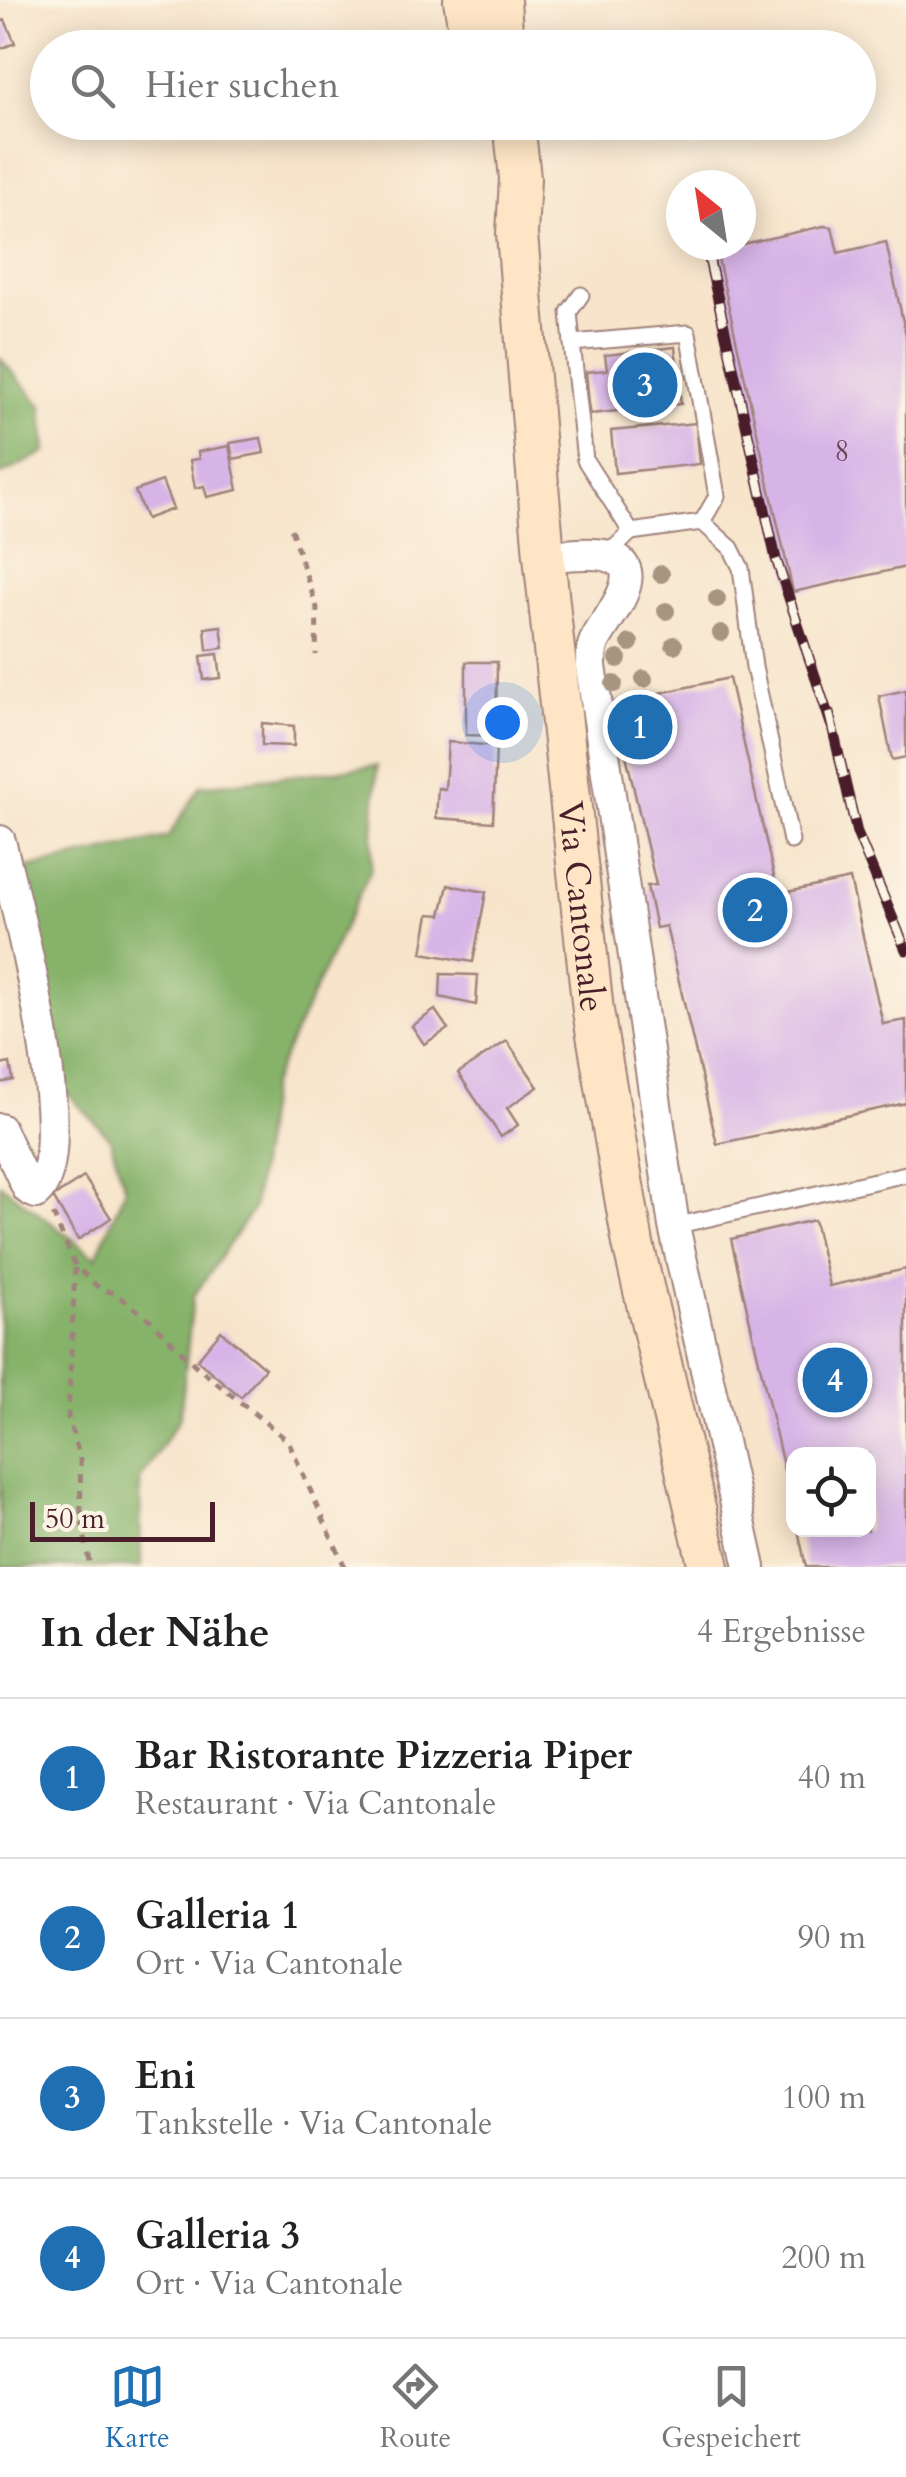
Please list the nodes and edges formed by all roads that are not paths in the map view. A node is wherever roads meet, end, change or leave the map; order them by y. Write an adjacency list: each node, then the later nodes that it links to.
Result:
1 (464, 0): 3 (main road)
2 (500, 0): 4 (main road)
3 (469, 30)
4 (502, 30)
5 (493, 140): 7 (main road, Via Cantonale)
6 (516, 140): 7 (main road, Via Cantonale)
7 (518, 234): 13 (main road, Via Cantonale)
8 (581, 295): 9 (lane)
9 (572, 343): 10 (lane); 11 (lane)
10 (702, 522): 11 (lane); 14 (lane)
11 (631, 532): 12 (lane)
12 (608, 555): 13 (street); 18 (street)
13 (544, 556): 19 (main road, Via Cantonale)
14 (791, 840)
15 (0, 841): 16 (street)
16 (0, 1128)
17 (906, 1174): 18 (lane)
18 (674, 1226): 20 (street)
19 (710, 1567)
20 (750, 1567)

